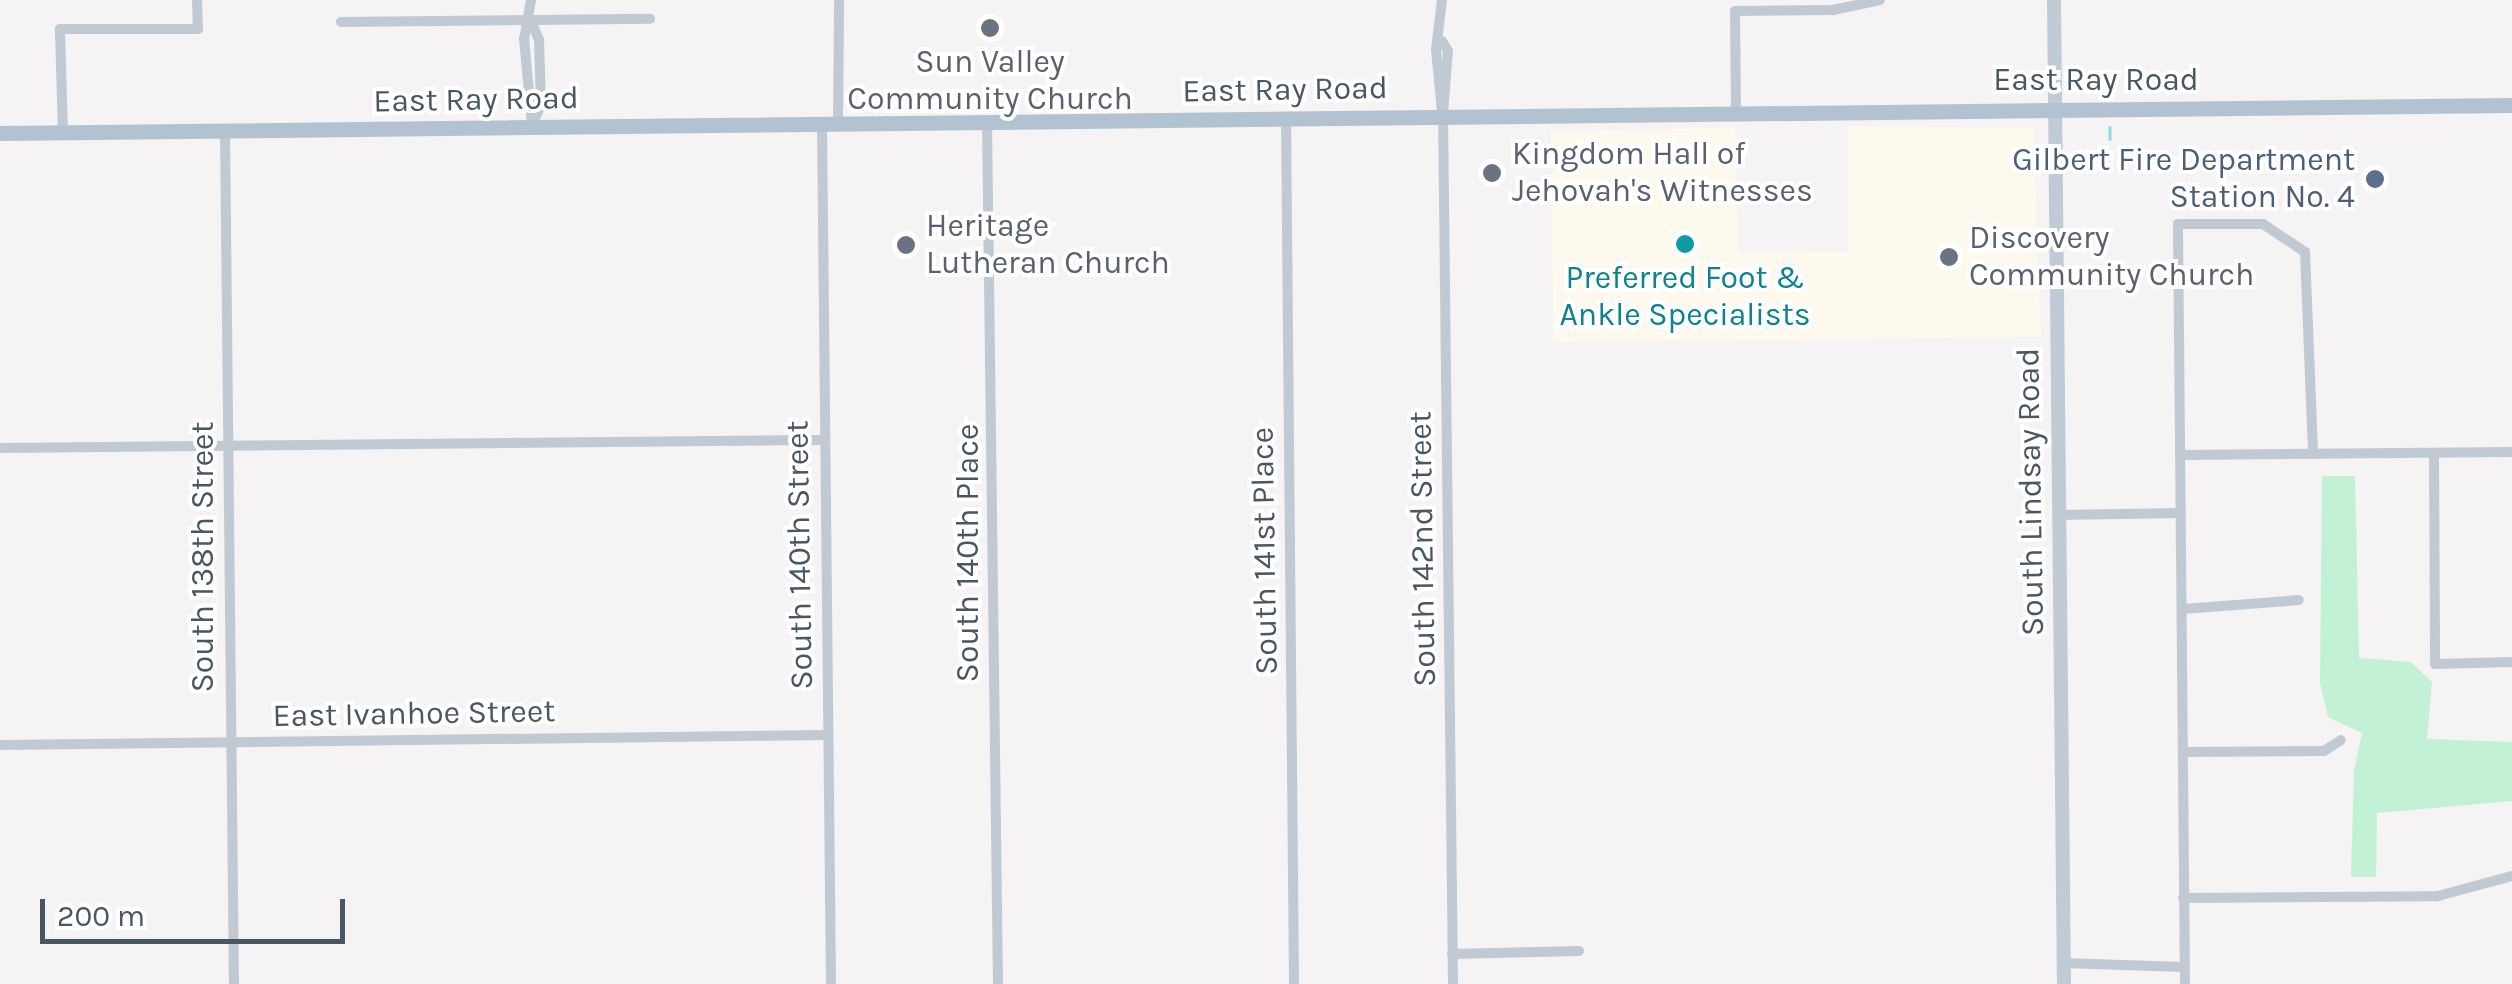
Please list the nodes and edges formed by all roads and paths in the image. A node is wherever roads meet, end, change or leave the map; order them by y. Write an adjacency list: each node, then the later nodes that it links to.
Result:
1 (197, 0): 20 (street)
2 (531, 0): 8 (street)
3 (839, 0): 16 (street, South 140th Street)
4 (1442, 0): 13 (street, South 142nd Street)
5 (1880, 0): 12 (street)
6 (2054, 0): 11 (main road, South Lindsay Road)
7 (650, 19): 8 (street)
8 (531, 20): 9 (street); 17 (street)
9 (340, 22)
10 (2512, 105): 11 (main road, East Ray Road)
11 (2055, 108): 12 (main road, East Ray Road); 29 (main road, South Lindsay Road)
12 (1736, 110): 13 (main road, East Ray Road)
13 (1443, 114): 14 (main road, East Ray Road); 41 (street, South 142nd Street)
14 (1286, 118): 15 (main road, East Ray Road); 47 (street, South 141st Place)
15 (987, 122): 16 (main road, East Ray Road); 46 (street, South 140th Place)
16 (830, 124): 17 (main road, East Ray Road); 21 (street, South 140th Street)
17 (532, 126): 18 (main road, East Ray Road)
18 (225, 130): 20 (main road, East Ray Road); 22 (street, South 138th Street)
19 (0, 133): 20 (main road, East Ray Road)
20 (62, 133)
21 (822, 440): 22 (street); 33 (street, South 140th Street)
22 (227, 446): 23 (street); 35 (street, South 138th Street)
23 (0, 448)
24 (2512, 452): 26 (street)
25 (2313, 454): 26 (street); 27 (street); 27 (street)
26 (2434, 454): 32 (street)
27 (2180, 455): 28 (street)
28 (2181, 513): 29 (street); 31 (street)
29 (2058, 515): 42 (main road, South Lindsay Road)
30 (2299, 600): 31 (street)
31 (2183, 608): 37 (street)
32 (2512, 662)
33 (828, 735): 35 (street, East Ivanhoe Street); 45 (street, South 140th Street)
34 (2341, 740): 37 (street)
35 (230, 741): 36 (street, East Ivanhoe Street); 44 (street, South 138th Street)
36 (0, 745)
37 (2184, 752): 39 (street)
38 (2512, 876): 39 (street)
39 (2183, 898): 43 (street)
40 (1578, 951): 41 (street)
41 (1452, 954): 48 (street, South 142nd Street)
42 (2064, 963): 43 (street); 49 (main road, South Lindsay Road)
43 (2184, 967): 50 (street)
44 (234, 984)
45 (831, 984)
46 (998, 984)
47 (1294, 984)
48 (1453, 984)
49 (2064, 984)
50 (2185, 984)

